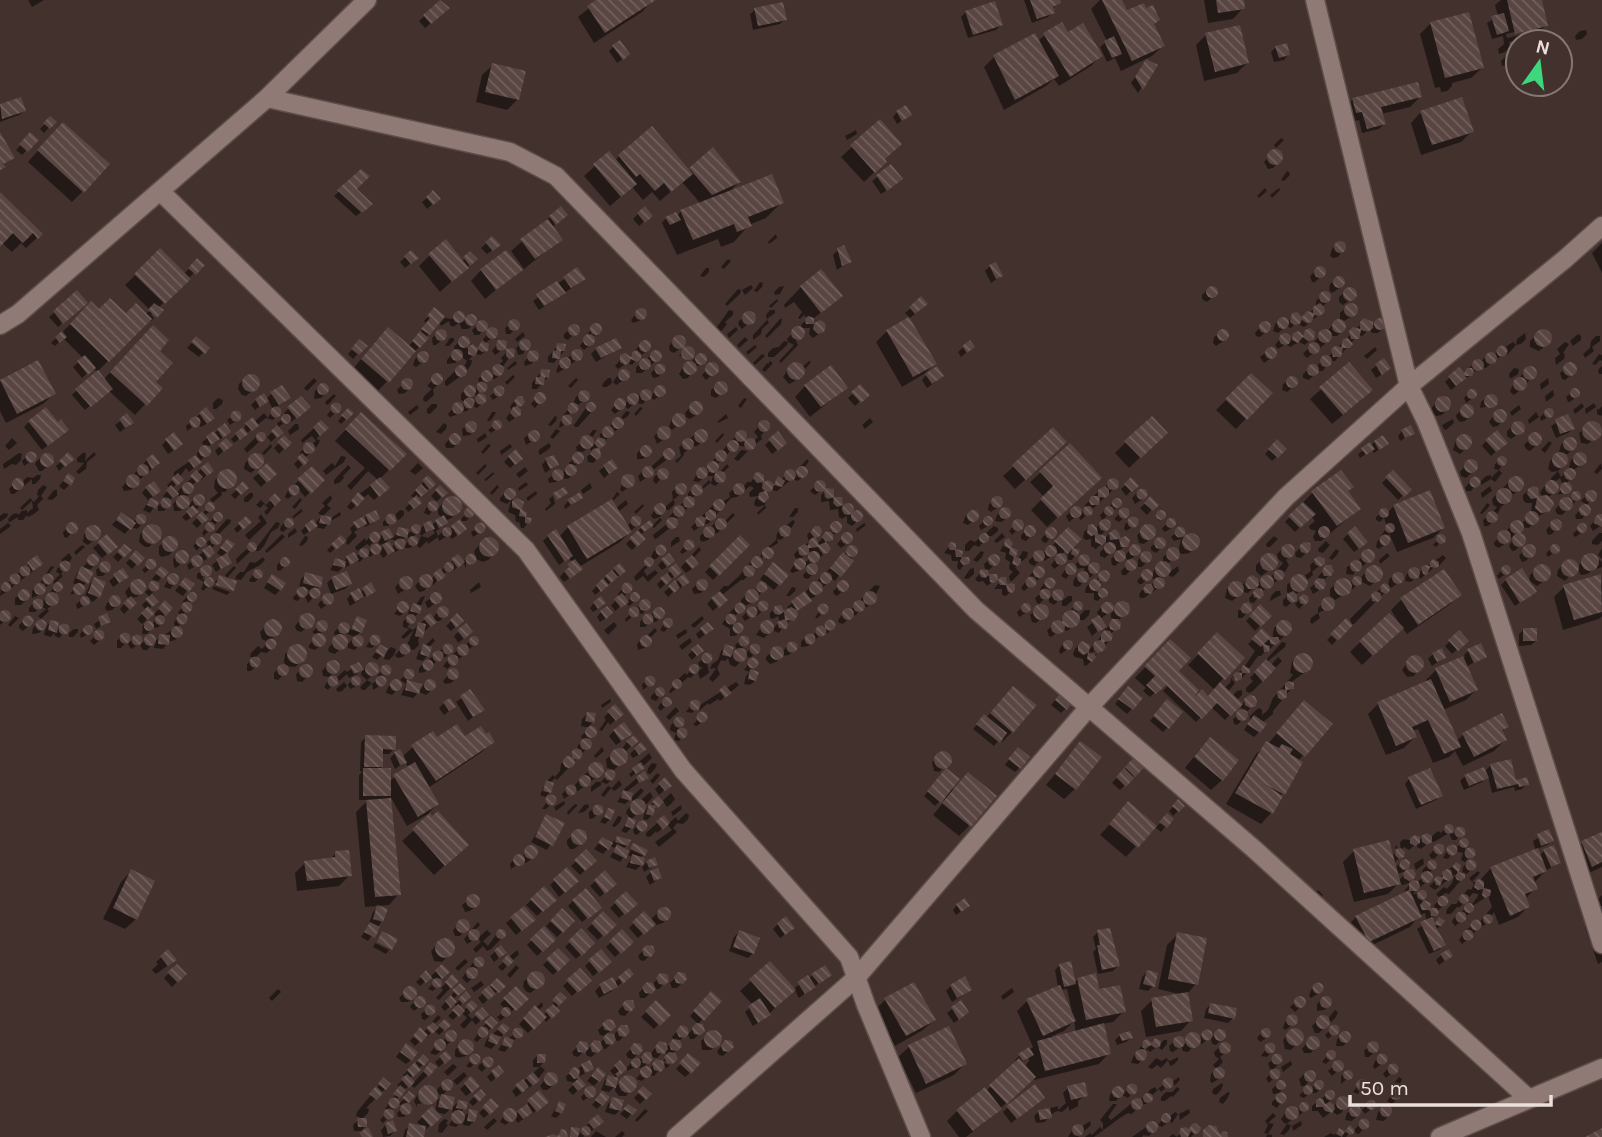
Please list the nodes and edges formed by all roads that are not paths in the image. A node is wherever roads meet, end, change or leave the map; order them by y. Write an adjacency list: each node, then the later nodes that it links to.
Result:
1 (367, 0): 3 (street)
2 (1315, 0): 7 (street)
3 (267, 98): 4 (street); 8 (street)
4 (160, 191): 6 (street); 10 (street)
5 (1602, 226): 7 (street)
6 (0, 326)
7 (1409, 386): 8 (street); 9 (street)
8 (1089, 707): 10 (street); 12 (street)
9 (1602, 944)
10 (856, 978): 14 (street); 15 (street)
11 (1602, 1068): 12 (street)
12 (1529, 1099): 13 (street)
13 (1470, 1131): 16 (street)
14 (676, 1137)
15 (921, 1137)
16 (1440, 1137)

